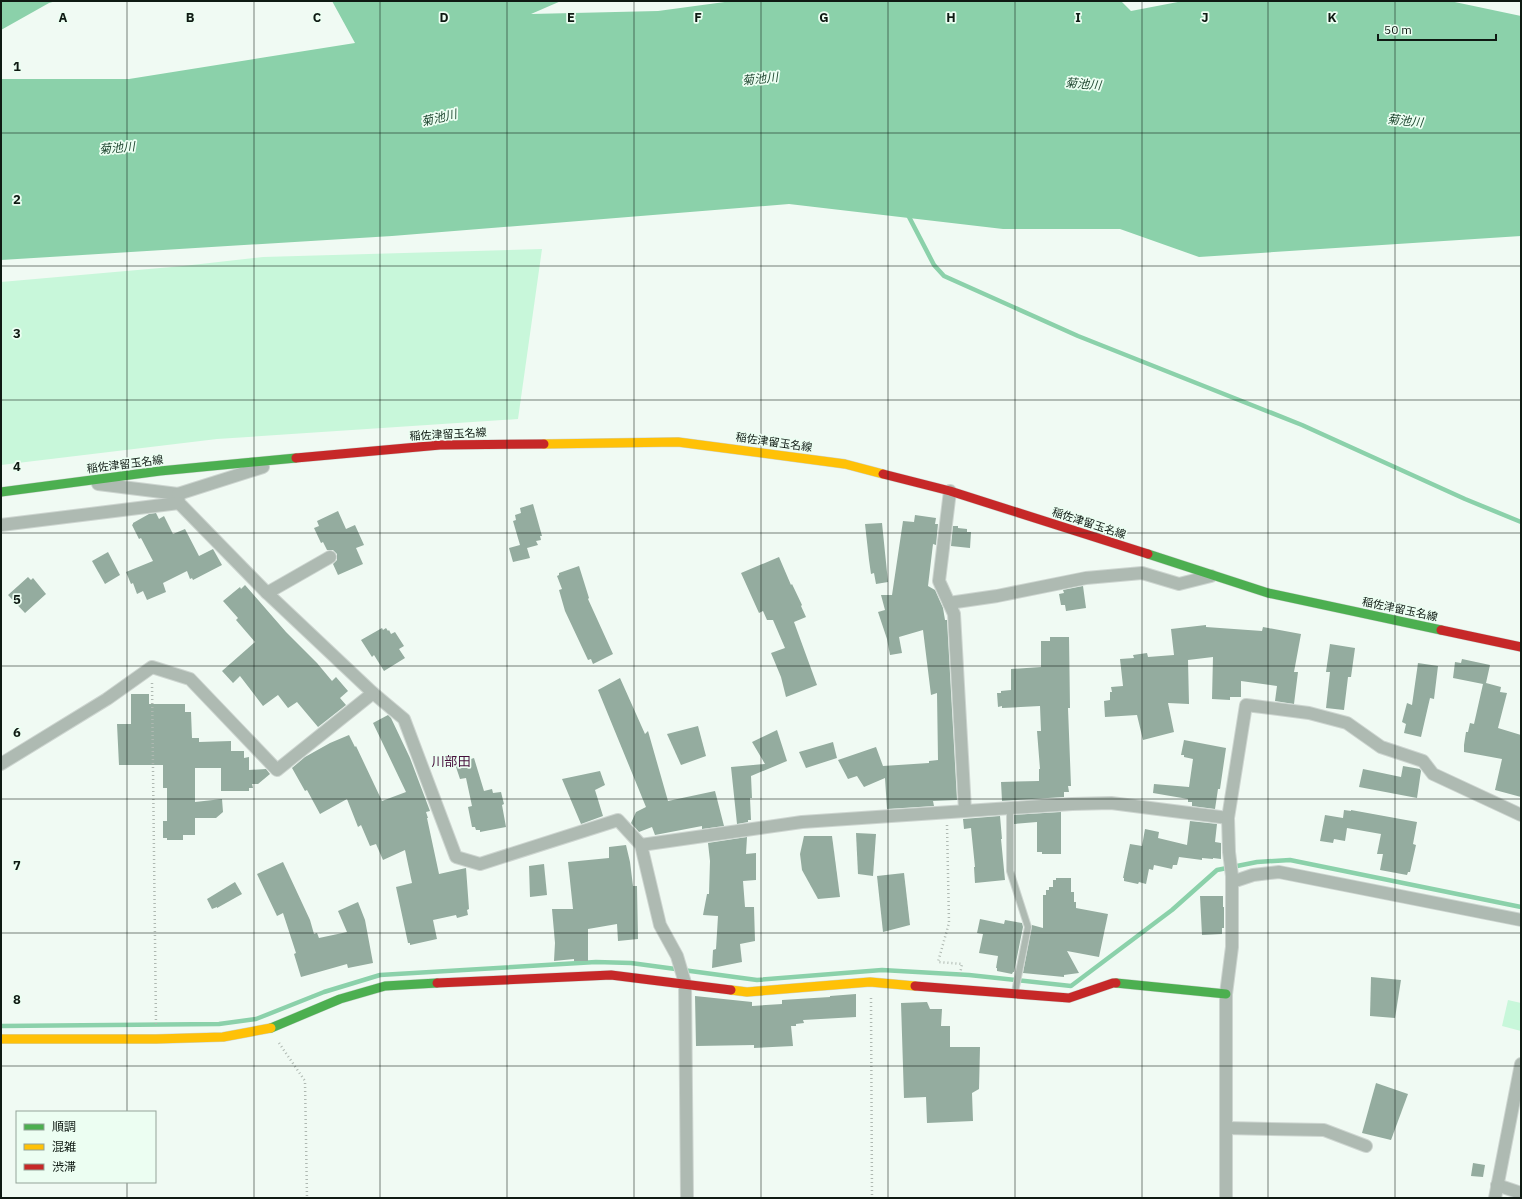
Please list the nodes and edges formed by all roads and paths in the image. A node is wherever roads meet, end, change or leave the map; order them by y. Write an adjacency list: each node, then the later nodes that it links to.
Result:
1 (287, 459): 2 (main road, 稲佐津留玉名線); 3 (main road, 稲佐津留玉名線); 5 (street)
2 (77, 482): 4 (main road, 稲佐津留玉名線); 5 (street)
3 (950, 491): 8 (main road, 稲佐津留玉名線); 10 (street)
4 (1, 492)
5 (179, 499): 6 (street); 9 (street)
6 (1, 525)
7 (330, 557): 9 (street)
8 (1214, 575): 10 (street); 11 (main road, 稲佐津留玉名線)
9 (267, 593): 13 (street)
10 (949, 603): 16 (street)
11 (1521, 647)
12 (152, 667): 13 (street); 14 (street); 28 (path)
13 (373, 694): 20 (street)
14 (1, 764)
15 (1010, 808): 16 (street); 19 (street); 26 (lane)
16 (964, 810): 17 (street)
17 (947, 812): 20 (street); 23 (path)
18 (1521, 815): 19 (street)
19 (1228, 818): 21 (street)
20 (641, 846): 25 (street)
21 (1232, 879): 22 (street); 27 (street)
22 (1521, 920)
23 (962, 964)
24 (870, 982): 25 (main road); 26 (main road); 38 (path)
25 (685, 983): 29 (main road); 37 (street)
26 (1015, 992): 27 (main road)
27 (1226, 994): 32 (street)
28 (156, 1014)
29 (269, 1029): 30 (main road); 36 (path)
30 (1, 1039)
31 (1521, 1064): 34 (street)
32 (1226, 1128): 33 (street); 39 (street)
33 (1366, 1146)
34 (1497, 1185): 35 (street); 40 (street)
35 (1521, 1192)
36 (307, 1198)
37 (687, 1198)
38 (872, 1198)
39 (1226, 1198)
40 (1495, 1198)

